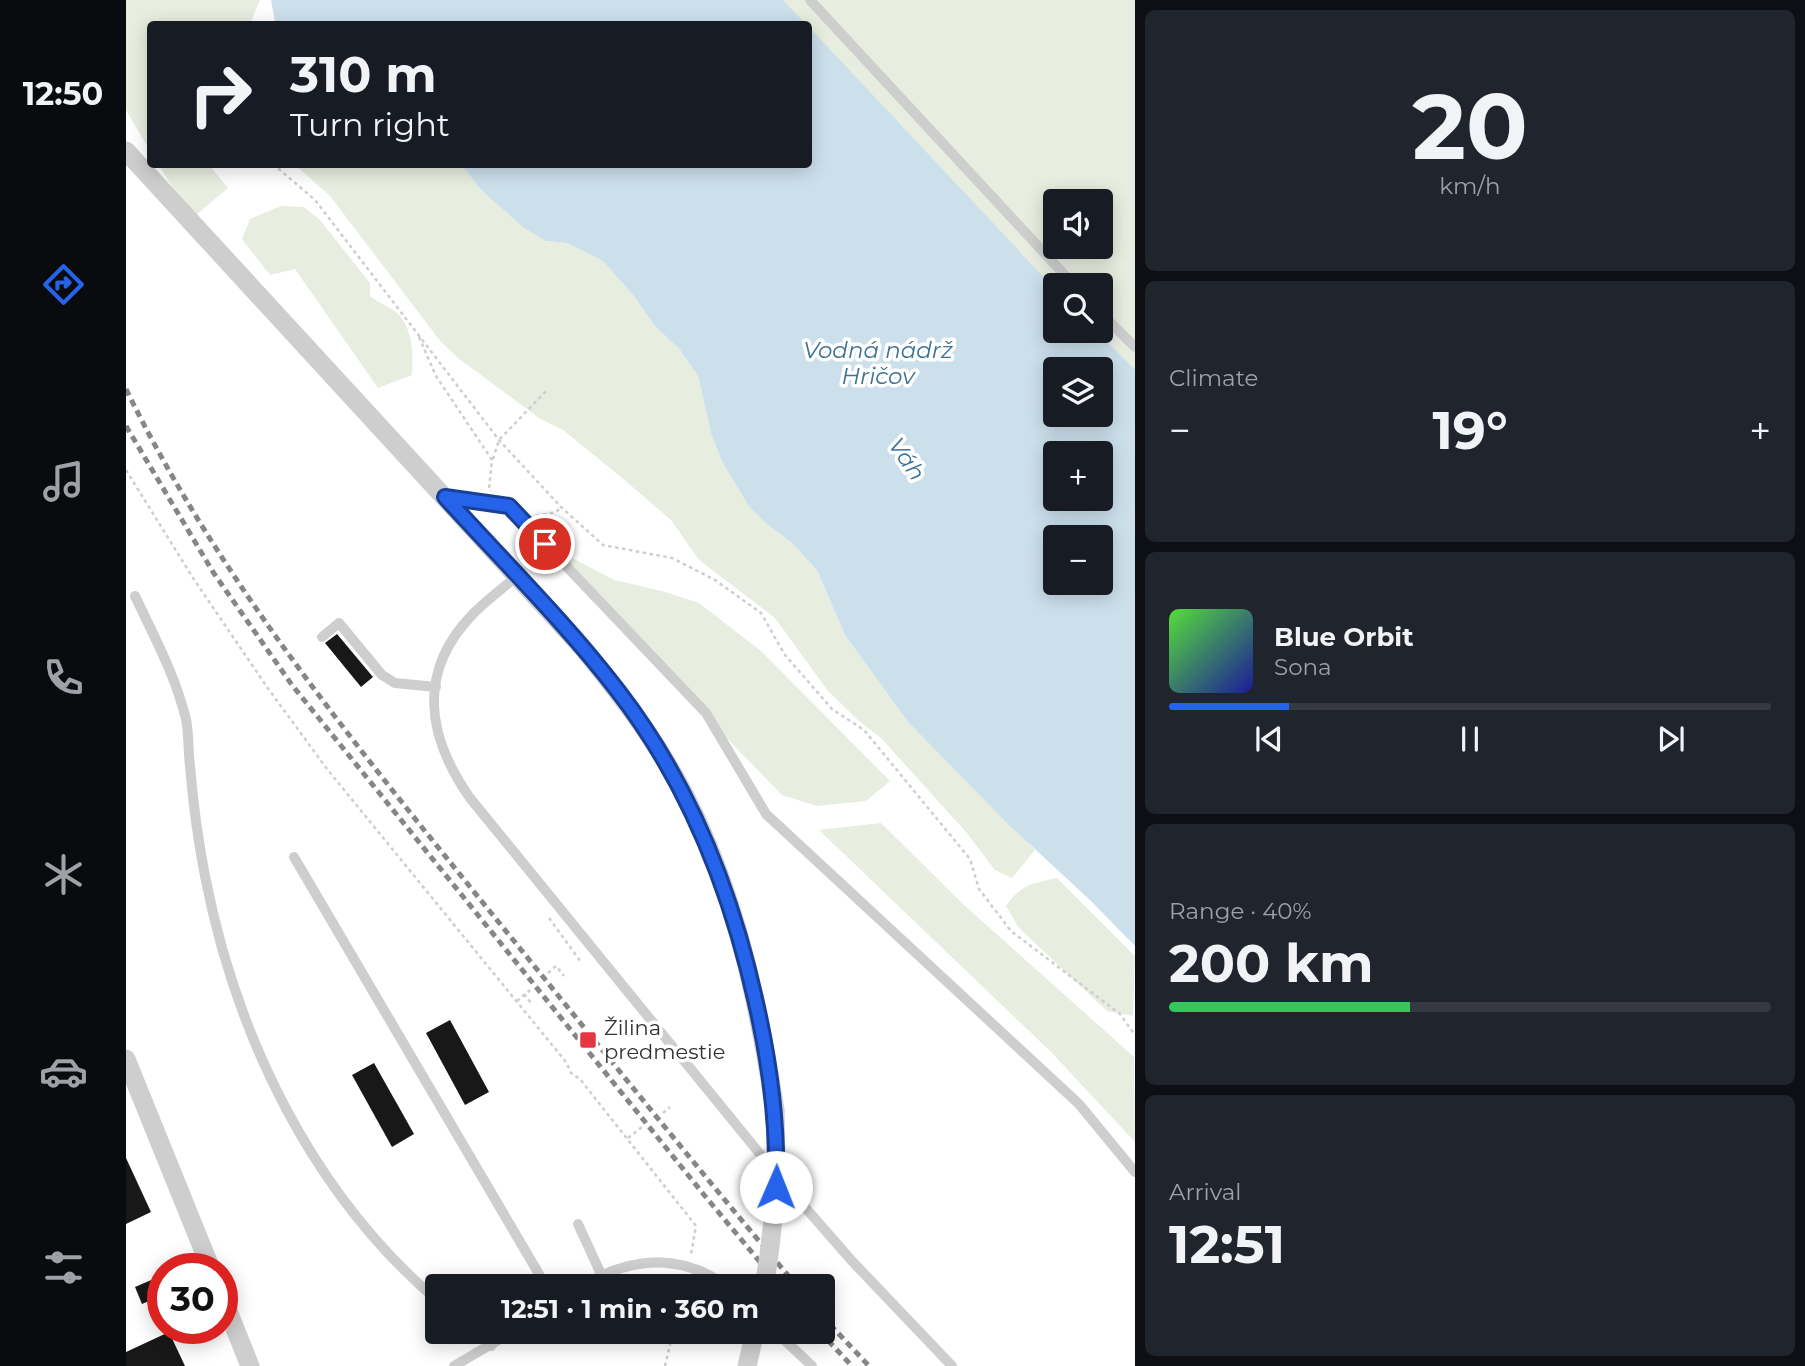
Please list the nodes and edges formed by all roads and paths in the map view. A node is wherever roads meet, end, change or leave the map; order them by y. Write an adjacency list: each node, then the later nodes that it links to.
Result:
1 (810, 0): 4 (lane)
2 (126, 151): 12 (street)
3 (278, 168): 6 (path)
4 (1063, 273)
5 (1113, 325): 7 (lane)
6 (417, 333): 9 (path); 10 (path)
7 (1135, 347)
8 (548, 389): 9 (path)
9 (499, 440): 10 (path); 14 (path)
10 (492, 460): 13 (path)
11 (126, 470): 26 (path)
12 (445, 497): 13 (lane); 15 (street)
13 (509, 506): 14 (path); 34 (lane)
14 (561, 507): 28 (path)
15 (517, 576): 18 (lane); 41 (street, bridge)
16 (135, 596): 42 (lane)
17 (322, 637): 18 (lane)
18 (436, 687): 55 (lane)
19 (294, 857): 38 (lane)
20 (548, 916): 21 (path)
21 (581, 962)
22 (548, 973): 23 (path)
23 (564, 976)
24 (530, 990): 25 (path)
25 (524, 994): 26 (path); 27 (path)
26 (517, 1001): 33 (path)
27 (531, 1003)
28 (1135, 1035)
29 (126, 1059): 36 (street)
30 (670, 1107): 31 (path)
31 (663, 1113)
32 (642, 1127): 33 (path)
33 (628, 1139): 37 (path)
34 (1135, 1172)
35 (578, 1224): 39 (lane)
36 (205, 1253)
37 (691, 1255)
38 (539, 1274)
39 (601, 1274): 40 (lane)
40 (707, 1274)
41 (766, 1274)
42 (425, 1288)
43 (238, 1336): 50 (street)
44 (489, 1344): 49 (lane)
45 (494, 1344): 49 (lane)
46 (670, 1344): 52 (path)
47 (752, 1344): 53 (street)
48 (789, 1344): 54 (lane)
49 (491, 1346): 51 (lane)
50 (250, 1366)
51 (454, 1366)
52 (665, 1366)
53 (747, 1366)
54 (812, 1366)
55 (952, 1366)

